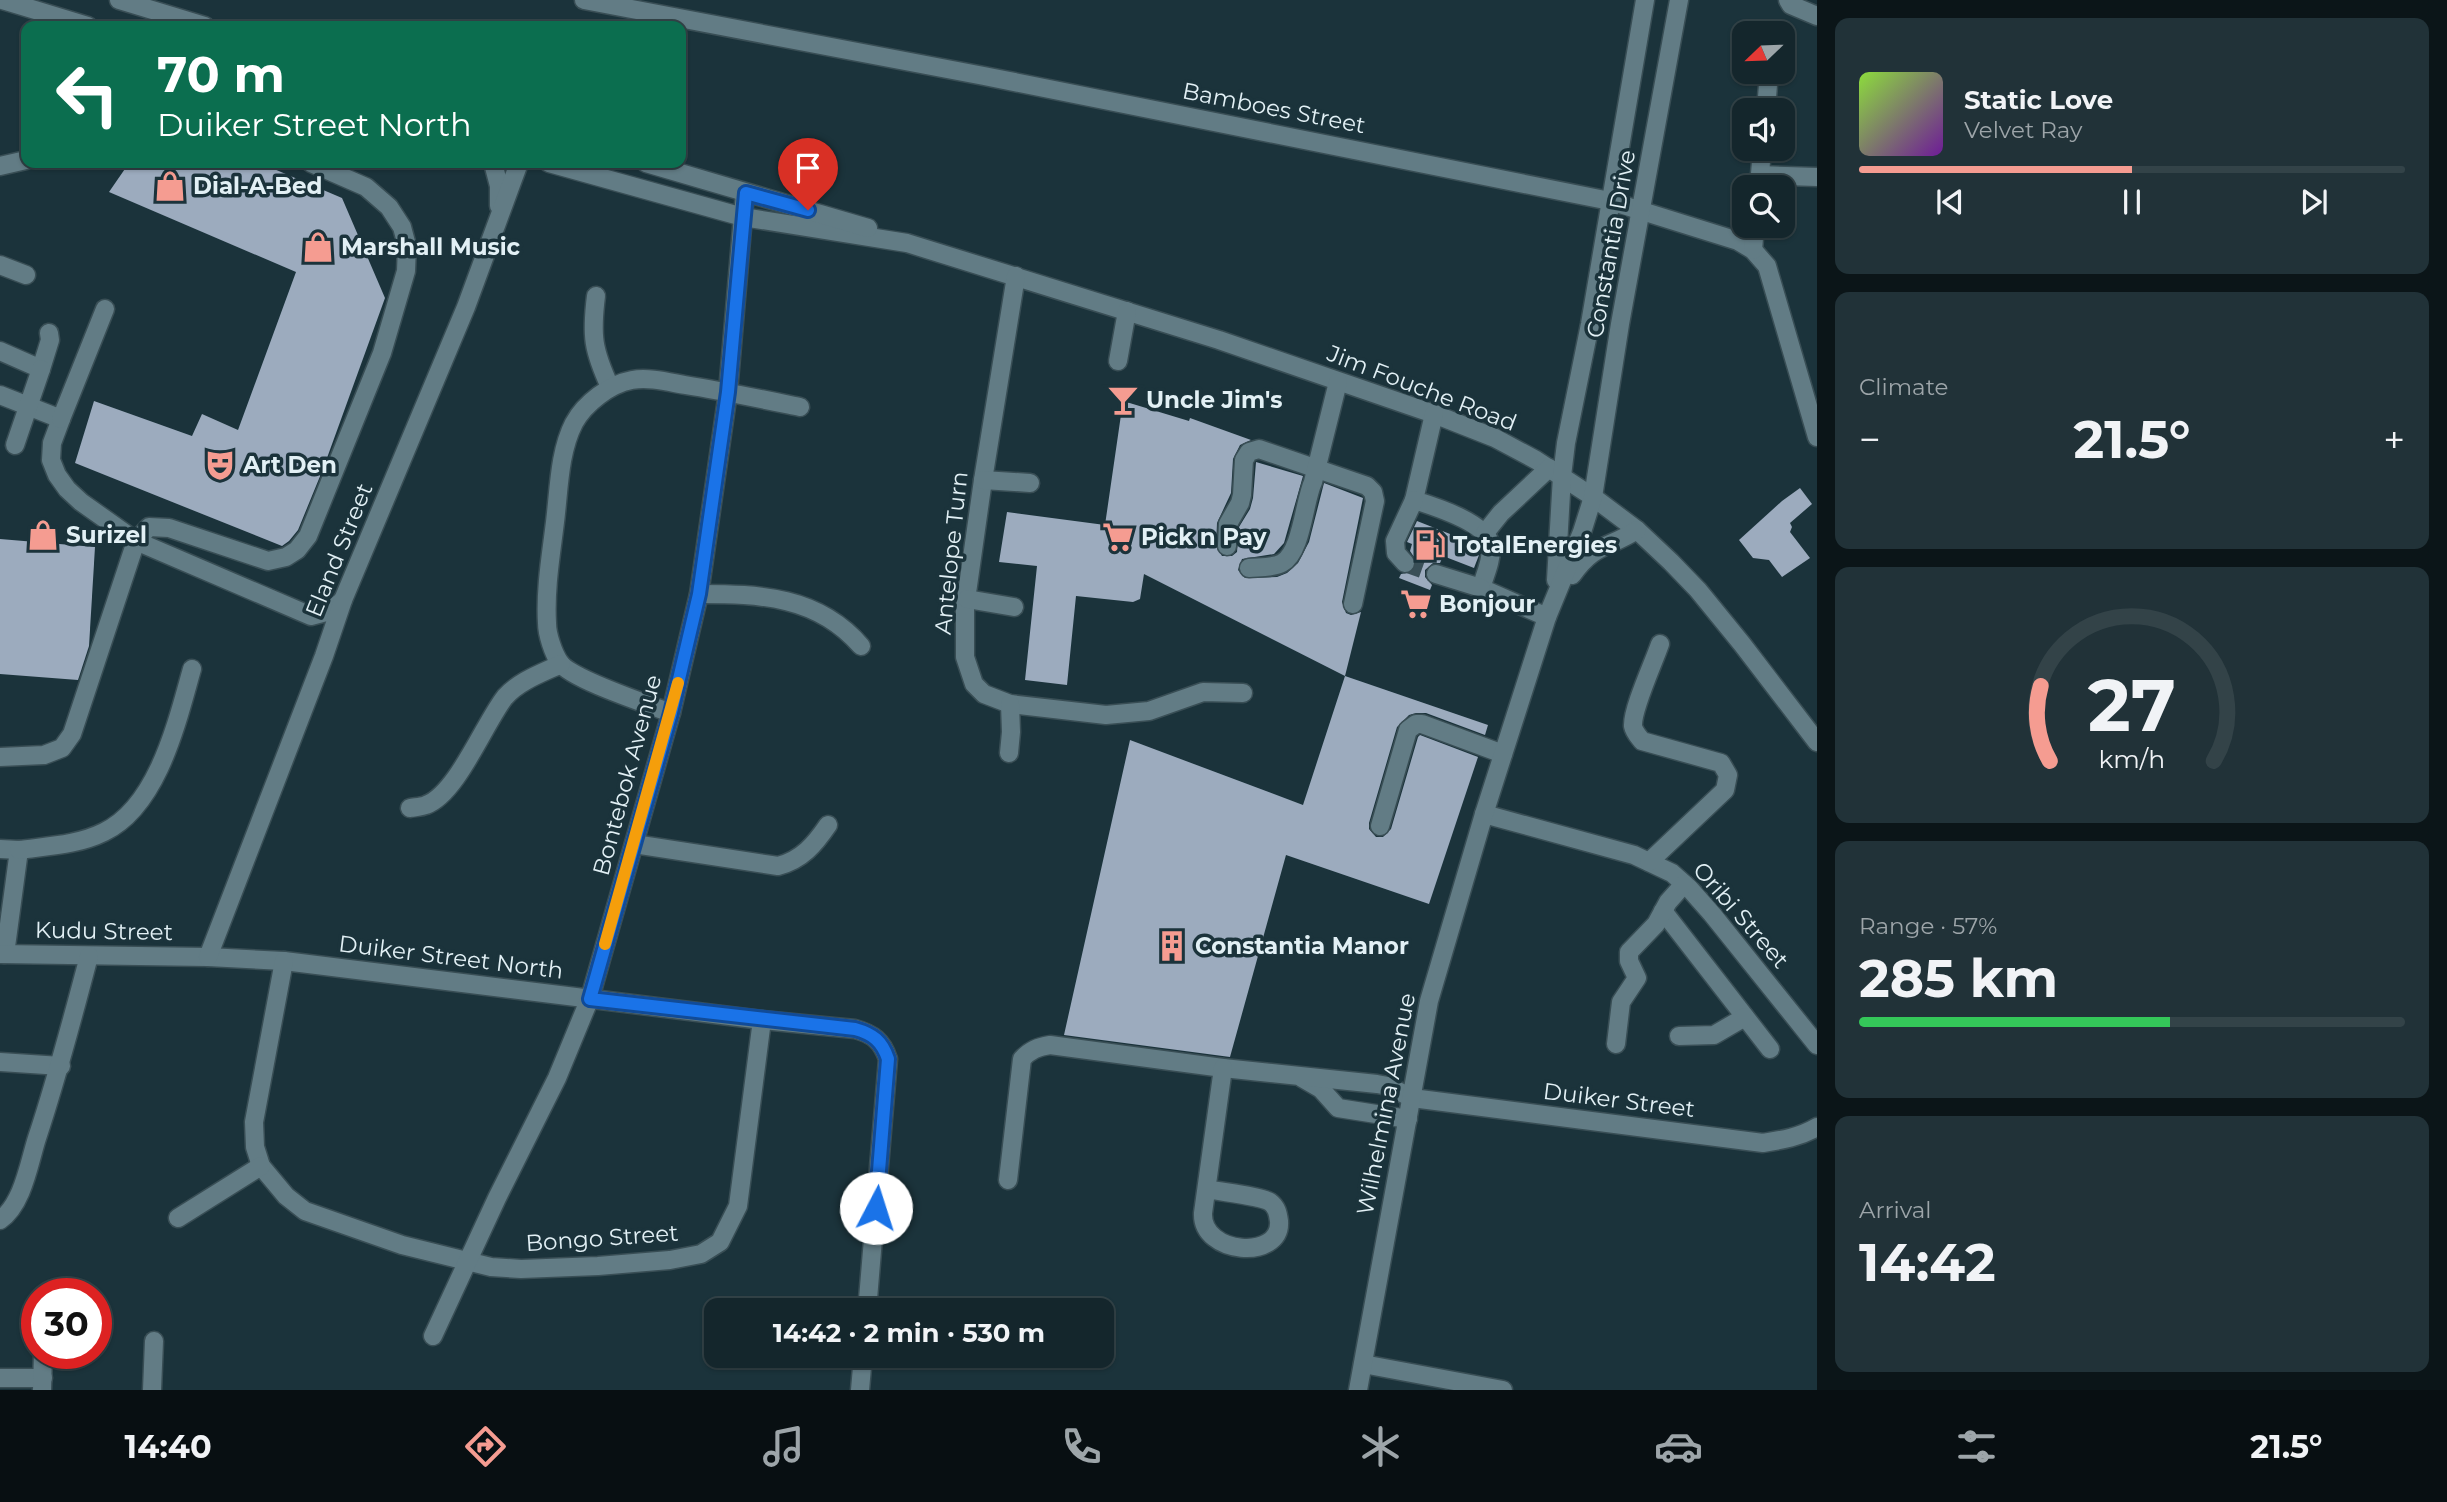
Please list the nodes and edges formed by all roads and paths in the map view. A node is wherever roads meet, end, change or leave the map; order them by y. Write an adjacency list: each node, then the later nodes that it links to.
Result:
1 (2, 0): 9 (street)
2 (119, 0): 7 (street)
3 (584, 0): 22 (street, Bamboes Street)
4 (1645, 0): 22 (street, Constantia Drive)
5 (1679, 0): 23 (street, Constantia Drive)
6 (1788, 0): 8 (street)
7 (141, 7): 10 (street); 11 (street)
8 (1817, 16)
9 (71, 21)
10 (145, 21)
11 (174, 21)
12 (21, 161): 13 (street)
13 (0, 166)
14 (322, 168): 57 (street)
15 (494, 168): 25 (street)
16 (518, 168): 25 (street, Eland Street)
17 (567, 168): 24 (street, Jim Fouche Road)
18 (663, 168): 21 (street, Jim Fouche Road)
19 (1817, 177): 20 (street)
20 (1795, 179)
21 (746, 193): 24 (street, Bontebok Avenue); 27 (street, Jim Fouche Road)
22 (1610, 201): 23 (street, Bamboes Street); 50 (street, Constantia Drive)
23 (1642, 211): 28 (street, Bamboes Street); 53 (street, Constantia Drive)
24 (743, 217): 27 (street, Jim Fouche Road); 41 (street, Bontebok Avenue)
25 (498, 220): 65 (street, Eland Street)
26 (1754, 238): 28 (street)
27 (907, 243): 31 (street, Jim Fouche Road)
28 (1753, 250): 47 (street)
29 (0, 265): 30 (street)
30 (26, 275)
31 (1016, 276): 34 (street, Jim Fouche Road); 51 (street, Antelope Turn)
32 (596, 296): 40 (street)
33 (105, 309): 46 (street)
34 (1127, 312): 37 (street); 39 (street, Jim Fouche Road)
35 (49, 333): 38 (street)
36 (0, 351): 38 (street)
37 (1118, 361)
38 (41, 369): 43 (street)
39 (1338, 382): 45 (street, Jim Fouche Road); 49 (street)
40 (610, 387): 41 (street); 73 (street)
41 (728, 392): 44 (street); 63 (street, Bontebok Avenue)
42 (0, 395): 43 (street)
43 (28, 405): 46 (street); 48 (street)
44 (800, 407)
45 (1434, 414): 50 (street, Jim Fouche Road); 54 (street)
46 (61, 419): 57 (street)
47 (1817, 437)
48 (15, 445)
49 (1316, 470): 58 (street); 60 (street); 66 (street)
50 (1555, 472): 53 (street, Jim Fouche Road); 56 (street); 67 (street, Wilhelmina Avenue)
51 (983, 480): 52 (street); 64 (street, Antelope Turn)
52 (1030, 483)
53 (1593, 497): 55 (street, Jim Fouche Road); 67 (street, Wilhelmina Avenue)
54 (1414, 500): 56 (street); 59 (street)
55 (1637, 530): 67 (street); 78 (street, Jim Fouche Road)
56 (1485, 533): 62 (street)
57 (136, 541): 69 (street); 81 (street)
58 (1227, 547)
59 (1405, 563)
60 (1249, 568)
61 (1436, 575): 62 (street)
62 (1481, 588): 67 (street)
63 (699, 594): 71 (street); 77 (street, Bontebok Avenue)
64 (967, 599): 68 (street); 76 (street, Antelope Turn)
65 (343, 600): 69 (street); 72 (street, Eland Street)
66 (1353, 604)
67 (1551, 604): 80 (street, Wilhelmina Avenue)
68 (1014, 607)
69 (311, 616): 72 (street)
70 (1660, 644): 89 (street)
71 (861, 646)
72 (324, 656): 94 (street, Eland Street)
73 (561, 664): 77 (street); 82 (street)
74 (191, 669): 88 (street)
75 (1243, 694): 76 (street, Antelope Turn)
76 (1010, 704): 79 (street)
77 (671, 713): 86 (street, Bontebok Avenue)
78 (1817, 742)
79 (1009, 753)
80 (1503, 754): 83 (street, Wilhelmina Avenue); 85 (street)
81 (0, 757)
82 (410, 808)
83 (1484, 814): 89 (street, Oribi Street); 107 (street, Wilhelmina Avenue)
84 (828, 825): 86 (street)
85 (1380, 826)
86 (634, 844): 96 (street, Bontebok Avenue)
87 (0, 849): 88 (street)
88 (19, 850): 92 (street)
89 (1649, 862): 90 (street, Oribi Street)
90 (1684, 884): 91 (street); 101 (street, Oribi Street)
91 (1663, 911): 97 (street); 100 (street)
92 (3, 954): 93 (street, Kudu Street)
93 (89, 956): 94 (street, Kudu Street); 104 (street)
94 (208, 957): 95 (street, Duiker Street North)
95 (284, 961): 96 (street, Duiker Street North); 110 (street)
96 (590, 999): 98 (street, Duiker Street North); 115 (street, Bontebok Avenue)
97 (1745, 1017): 99 (street); 102 (street)
98 (762, 1020): 115 (street, Bongo Street); 116 (street, Duiker Street North)
99 (1679, 1036)
100 (1616, 1044)
101 (1817, 1045)
102 (1770, 1049)
103 (0, 1062): 104 (street)
104 (61, 1066): 114 (street)
105 (1223, 1068): 106 (street, Duiker Street); 111 (street, Duiker Street); 112 (street)
106 (1299, 1077): 107 (street, Duiker Street); 108 (street)
107 (1412, 1098): 108 (street, Wilhelmina Avenue); 109 (street, Duiker Street)
108 (1408, 1119): 119 (street, Wilhelmina Avenue)
109 (1817, 1127)
110 (261, 1166): 113 (street); 115 (street, Bongo Street)
111 (1008, 1180)
112 (1207, 1189): 112 (street)
113 (178, 1218)
114 (0, 1220)
115 (468, 1260): 117 (street, Bontebok Avenue)
116 (868, 1298)
117 (433, 1336)
118 (154, 1341): 123 (street)
119 (1363, 1364): 125 (street, Wilhelmina Avenue); 126 (street)
120 (862, 1368): 124 (street)
121 (0, 1378): 122 (street)
122 (43, 1384)
123 (152, 1390)
124 (860, 1390)
125 (1358, 1390)
126 (1503, 1390)

